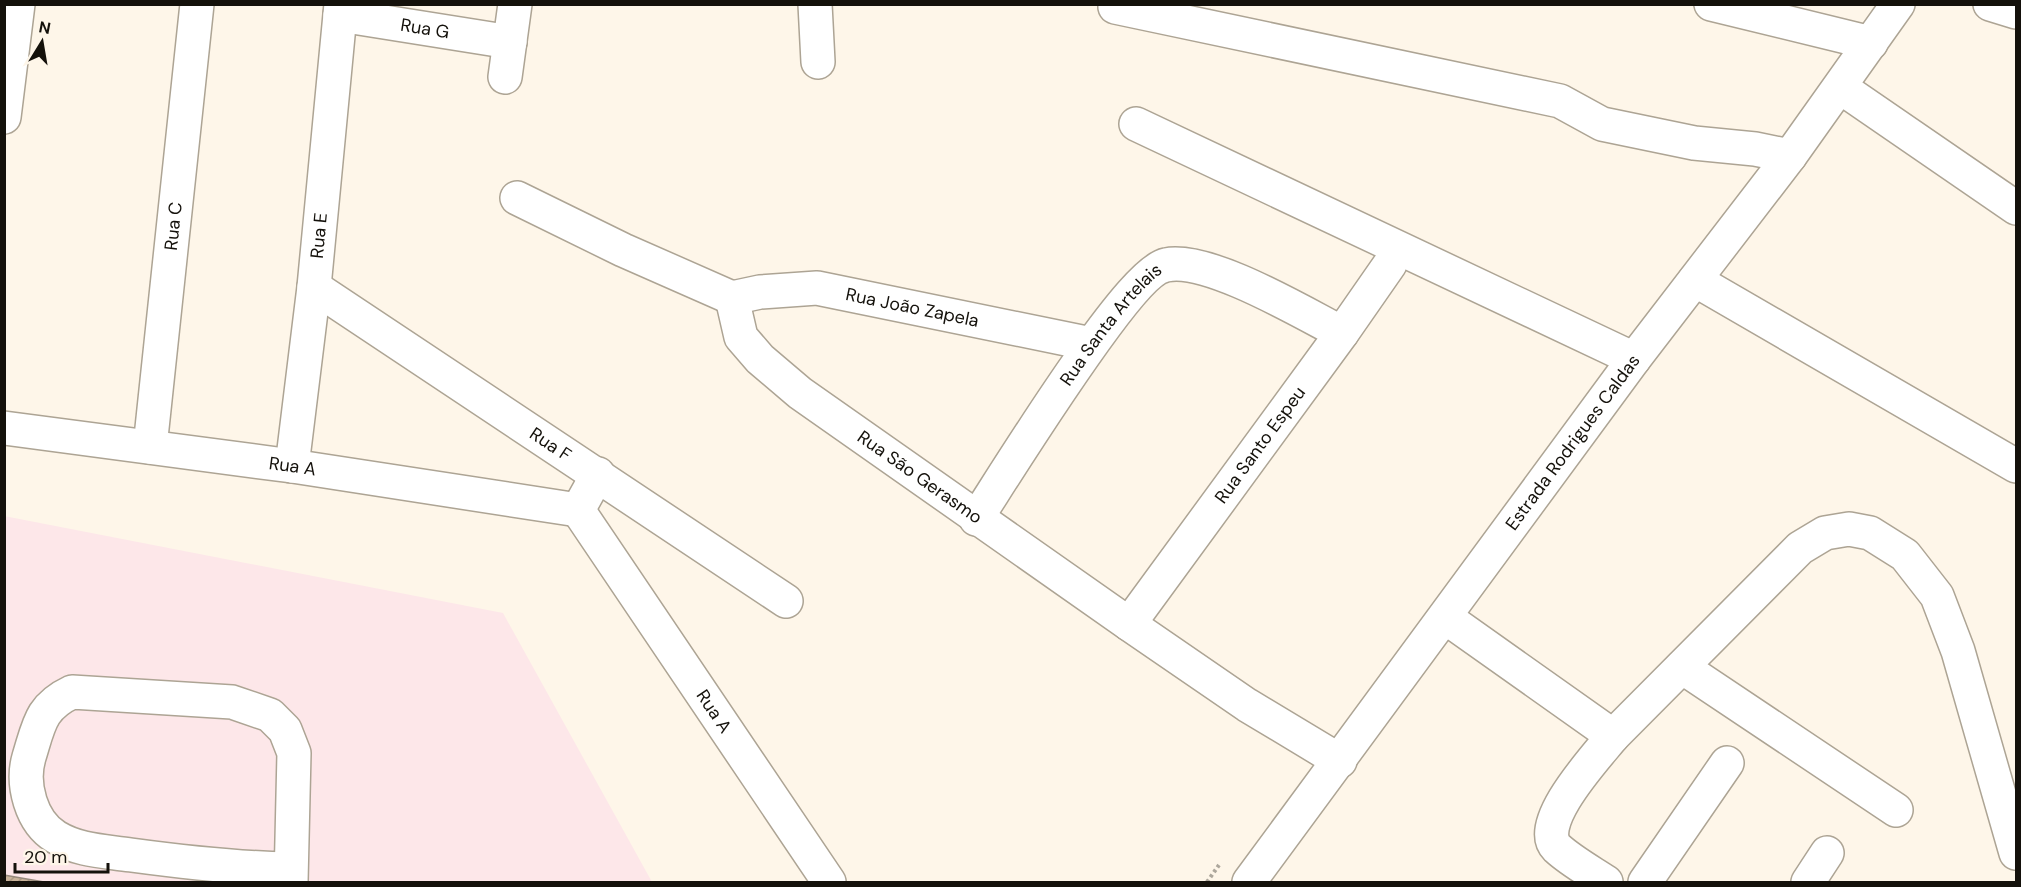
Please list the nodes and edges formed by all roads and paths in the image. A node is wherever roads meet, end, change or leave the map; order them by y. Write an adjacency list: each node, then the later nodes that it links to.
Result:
1 (18, 4): 16 (street)
2 (197, 4): 29 (street, Rua C)
3 (515, 4): 11 (street)
4 (815, 4): 13 (street)
5 (1711, 4): 12 (street)
6 (1898, 4): 12 (street, Estrada Rodrigues Caldas)
7 (1990, 4): 10 (street)
8 (1115, 7): 18 (street)
9 (340, 10): 11 (street, Rua G); 23 (street, Rua E)
10 (2016, 12)
11 (510, 42): 14 (street)
12 (1871, 43): 15 (street, Estrada Rodrigues Caldas)
13 (818, 62)
14 (505, 77)
15 (1840, 87): 18 (street, Estrada Rodrigues Caldas); 20 (street)
16 (4, 117)
17 (1136, 124): 27 (street)
18 (1790, 156): 22 (street, Estrada Rodrigues Caldas)
19 (517, 198): 24 (street)
20 (2016, 208)
21 (1390, 264): 25 (street, Rua Santo Espeu)
22 (1695, 280): 27 (street, Estrada Rodrigues Caldas); 30 (street)
23 (314, 287): 31 (street, Rua E); 32 (street, Rua F)
24 (732, 298): 26 (street, Rua João Zapela); 34 (street, Rua São Gerasmo)
25 (1342, 333): 26 (street, Rua Santa Artelais); 37 (street, Rua Santo Espeu)
26 (1091, 344): 34 (street, Rua Santa Artelais)
27 (1634, 358): 36 (street, Estrada Rodrigues Caldas)
28 (4, 428): 29 (street, Rua A)
29 (150, 447): 31 (street, Rua A)
30 (2016, 465)
31 (292, 466): 33 (street, Rua A)
32 (598, 474): 33 (street); 35 (street, Rua F)
33 (578, 510): 46 (street, Rua A)
34 (976, 519): 37 (street, Rua São Gerasmo)
35 (786, 601)
36 (1444, 617): 39 (street); 40 (street, Estrada Rodrigues Caldas)
37 (1129, 624): 40 (street, Rua São Gerasmo)
38 (1682, 667): 39 (street); 42 (street); 44 (street)
39 (1613, 736): 48 (street)
40 (1340, 761): 47 (street, Estrada Rodrigues Caldas)
41 (1727, 763): 49 (street)
42 (1896, 810)
43 (1827, 853): 50 (street)
44 (2016, 853)
45 (290, 876): 45 (street)
46 (829, 882)
47 (1249, 882)
48 (1606, 882)
49 (1646, 882)
50 (1808, 882)

